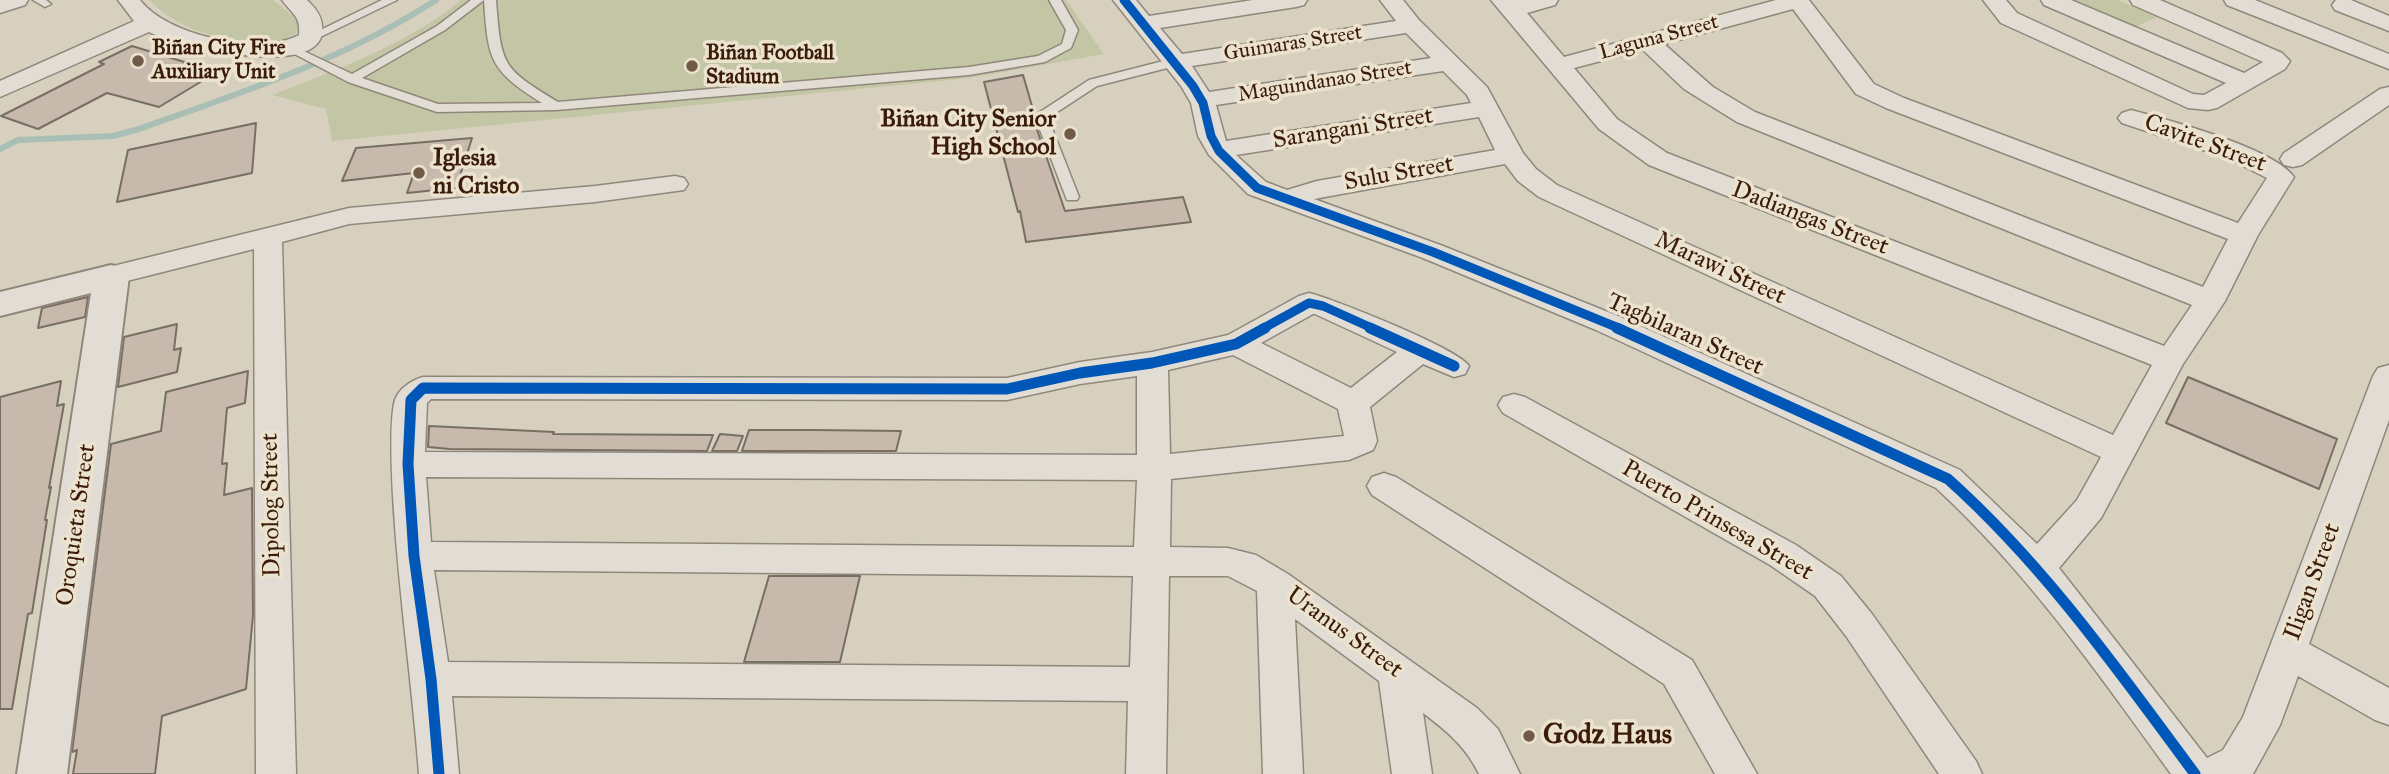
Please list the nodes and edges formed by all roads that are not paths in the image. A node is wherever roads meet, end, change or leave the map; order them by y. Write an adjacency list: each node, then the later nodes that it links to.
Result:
1 (17, 0): 18 (street)
2 (129, 0): 20 (street)
3 (293, 0): 24 (street)
4 (391, 0): 24 (lane)
5 (478, 0): 29 (lane)
6 (490, 0): 34 (lane)
7 (1055, 0): 34 (lane)
8 (1296, 0): 19 (street)
9 (1391, 0): 22 (street, Marawi Street)
10 (1547, 0): 17 (street)
11 (1994, 0): 30 (street)
12 (2052, 0): 30 (street)
13 (2141, 0): 30 (street)
14 (2235, 0): 26 (street)
15 (2351, 0): 21 (street)
16 (1798, 1): 23 (street, Laguna Street); 43 (street)
17 (1508, 5): 28 (street, Dadiangas Street)
18 (0, 6)
19 (1133, 12): 25 (street, Tagbilaran Street)
20 (150, 23): 24 (street); 31 (street)
21 (2389, 24)
22 (1411, 25): 25 (street, Guimaras Street); 27 (street, Marawi Street)
23 (1647, 41): 28 (street, Laguna Street); 46 (street)
24 (303, 49): 29 (lane)
25 (1175, 62): 33 (street, Tagbilaran Street); 41 (lane)
26 (2389, 62)
27 (1448, 63): 33 (street, Maguindanao Street); 35 (street, Marawi Street)
28 (1560, 65): 50 (street, Dadiangas Street)
29 (352, 79): 34 (lane)
30 (2245, 82)
31 (0, 90)
32 (2389, 94): 39 (street)
33 (1202, 100): 37 (street, Tagbilaran Street)
34 (556, 106)
35 (1488, 108): 37 (street, Sarangani Street); 38 (street, Marawi Street)
36 (2131, 118): 39 (street, Cavite Street)
37 (1218, 150): 42 (street, Tagbilaran Street)
38 (1511, 155): 42 (street, Sulu Street); 56 (street, Marawi Street)
39 (2286, 165): 43 (street)
40 (675, 184): 44 (street)
41 (1072, 197)
42 (1287, 198): 62 (street, Tagbilaran Street)
43 (2244, 235): 46 (street)
44 (268, 236): 45 (street); 70 (street, Dipolog Street)
45 (111, 276): 47 (street); 69 (street, Oroquieta Street)
46 (2210, 301): 50 (street)
47 (0, 304)
48 (1236, 344): 49 (street); 51 (street); 54 (street)
49 (1421, 350): 52 (street); 54 (street)
50 (2170, 360): 56 (street)
51 (1152, 363): 57 (street); 58 (street)
52 (1454, 366)
53 (2389, 376): 64 (street, Iligan Street)
54 (1353, 403): 58 (street)
55 (1514, 405): 77 (street, Puerto Prinsesa Street)
56 (2119, 452): 62 (street)
57 (408, 464): 58 (street); 60 (street)
58 (1154, 468): 61 (street)
59 (1384, 486): 76 (street)
60 (414, 556): 61 (street, Uranus Street); 66 (street)
61 (1152, 559): 63 (street, Uranus Street); 67 (street)
62 (2038, 567): 78 (street, Tagbilaran Street)
63 (1275, 584): 65 (street, Uranus Street); 73 (street)
64 (2288, 651): 68 (street); 79 (street, Iligan Street)
65 (1397, 670): 74 (street); 75 (street, Uranus Street)
66 (431, 679): 67 (street); 71 (street)
67 (1149, 684): 72 (street)
68 (2389, 708)
69 (42, 774)
70 (276, 774)
71 (439, 774)
72 (1146, 774)
73 (1283, 774)
74 (1412, 774)
75 (1500, 774)
76 (1737, 774)
77 (1962, 774)
78 (2195, 774)
79 (2216, 774)

